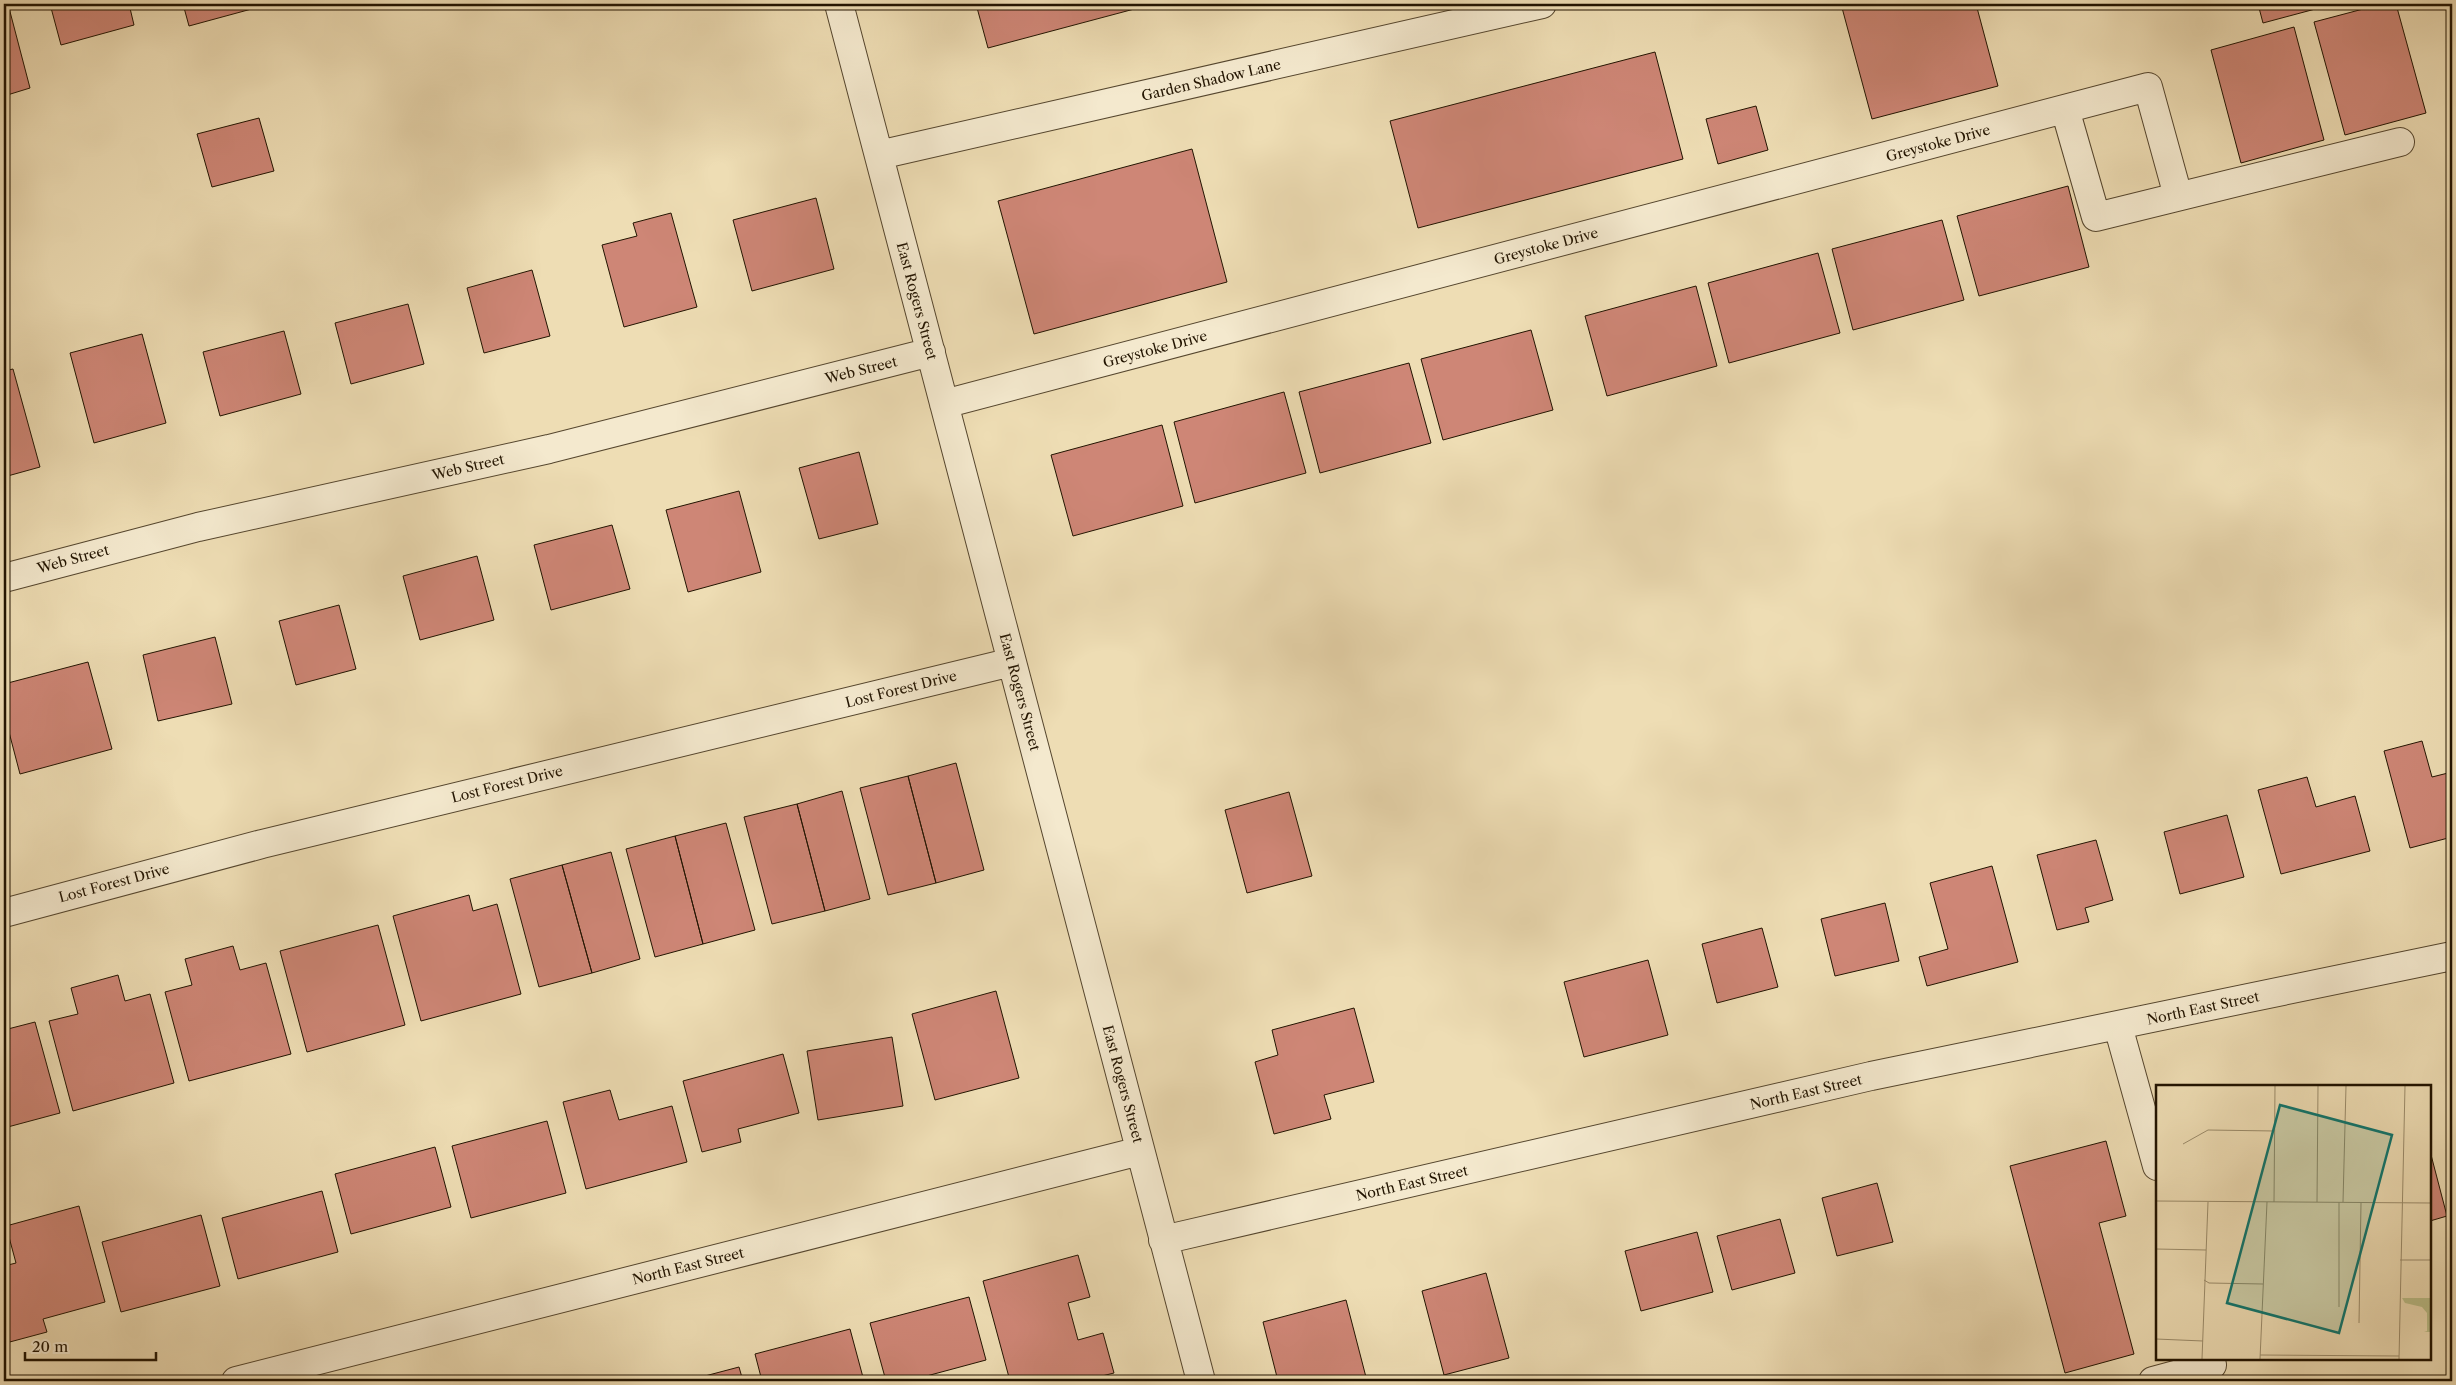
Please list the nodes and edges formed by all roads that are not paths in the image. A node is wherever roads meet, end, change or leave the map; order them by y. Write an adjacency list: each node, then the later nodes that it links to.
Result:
1 (839, 4): 5 (street, East Rogers Street)
2 (1542, 4): 5 (street, Garden Shadow Lane)
3 (2065, 109): 6 (street); 6 (street, Greystoke Drive); 8 (street, Greystoke Drive)
4 (2400, 142): 6 (street)
5 (879, 155): 7 (street, East Rogers Street)
6 (2178, 196)
7 (931, 352): 8 (street, East Rogers Street); 9 (street, Web Street)
8 (944, 404): 10 (street, East Rogers Street)
9 (4, 578)
10 (1012, 662): 11 (street, Lost Forest Drive); 14 (street, East Rogers Street)
11 (4, 913)
12 (2452, 956): 13 (street, North East Street)
13 (2118, 1026): 15 (street); 16 (street, North East Street)
14 (1140, 1151): 16 (street, East Rogers Street); 18 (street, North East Street)
15 (2156, 1162)
16 (1163, 1240): 20 (street, East Rogers Street)
17 (2213, 1368): 21 (street)
18 (316, 1371): 19 (street, North East Street)
19 (236, 1381)
20 (1201, 1381)
21 (2153, 1381)

